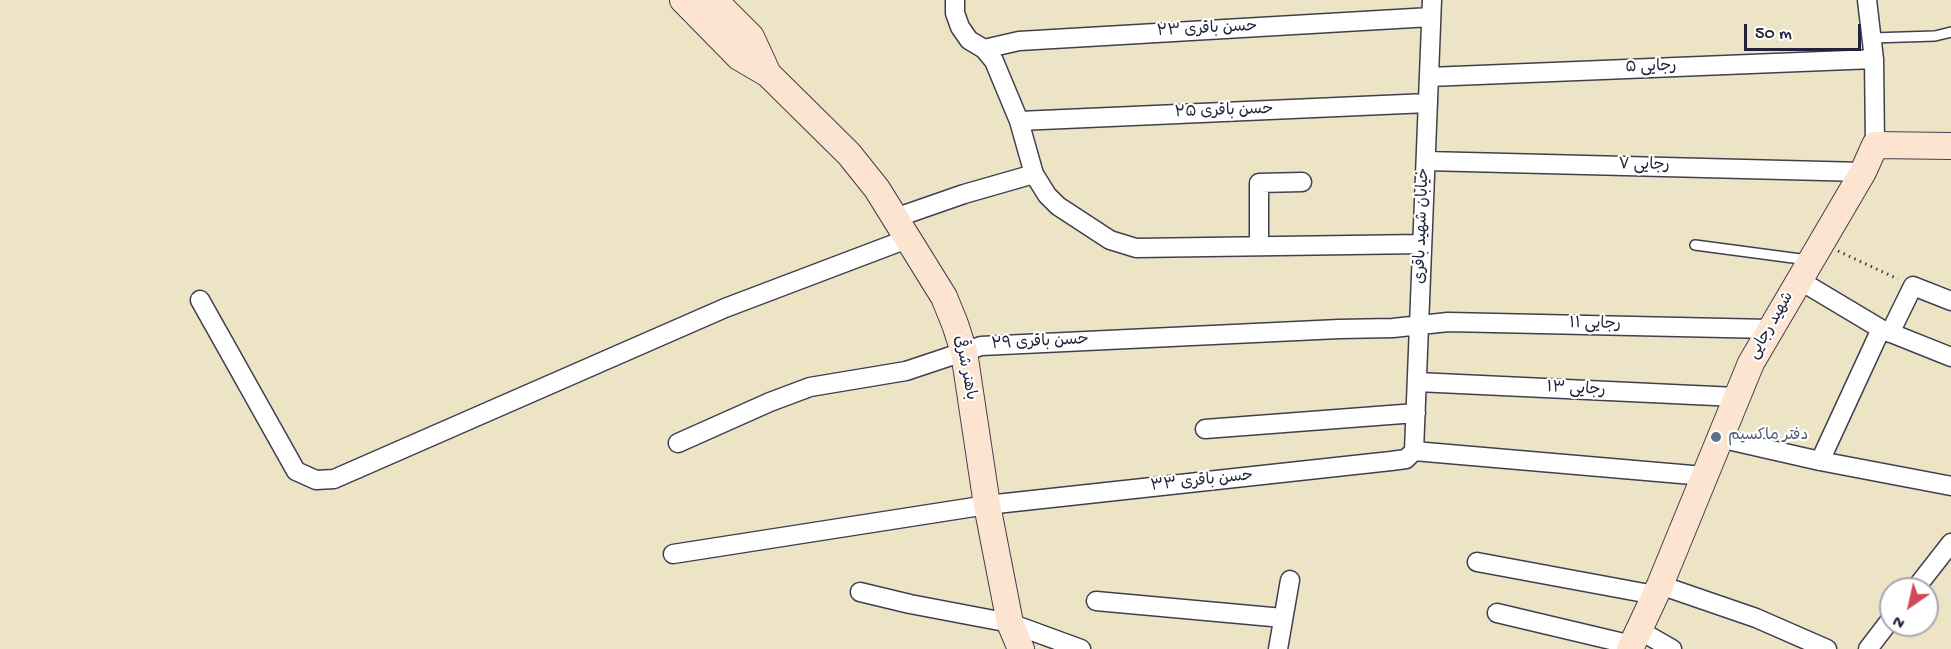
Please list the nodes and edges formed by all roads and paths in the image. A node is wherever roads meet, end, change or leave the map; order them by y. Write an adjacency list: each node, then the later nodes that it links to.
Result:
1 (683, 0): 10 (street, باهنر شرقی)
2 (714, 0): 10 (street, باهنر شرقی)
3 (955, 0): 8 (street)
4 (1867, 0): 7 (street, شهید رجایی)
5 (1431, 9): 8 (street, حسن باقری ۲۳); 11 (street, خیابان شهید باقری)
6 (1951, 32): 7 (lane)
7 (1872, 38): 9 (street, شهید رجایی)
8 (984, 49): 13 (street)
9 (1874, 59): 11 (street, رجایی ۵); 14 (street, شهید رجایی)
10 (768, 74): 20 (street, باهنر شرقی)
11 (1429, 77): 12 (street, خیابان شهید باقری)
12 (1428, 103): 13 (street, حسن باقری ۲۵); 16 (street, خیابان شهید باقری)
13 (1019, 121): 18 (street)
14 (1875, 145): 15 (street); 17 (street, شهید رجایی)
15 (1951, 146)
16 (1425, 161): 17 (street, رجایی ۷); 21 (street, خیابان شهید باقری)
17 (1863, 172): 24 (street, شهید رجایی)
18 (1034, 174): 20 (street); 23 (street)
19 (1302, 182): 23 (street)
20 (901, 229): 26 (street); 31 (street, باهنر شرقی)
21 (1422, 244): 23 (street); 28 (street, خیابان شهید باقری)
22 (1695, 245): 24 (lane)
23 (1259, 246)
24 (1810, 261): 25 (path); 29 (street, شهید رجایی); 30 (street)
25 (1913, 286): 27 (street); 30 (street)
26 (200, 300)
27 (1951, 301)
28 (1419, 325): 29 (street, رجایی ۱۱); 31 (street, حسن باقری ۲۹); 33 (street, خیابان شهید باقری)
29 (1770, 329): 34 (street, شهید رجایی)
30 (1885, 331): 32 (street); 40 (street)
31 (964, 352): 38 (street, حسن باقری ۲۹); 43 (street, باهنر شرقی)
32 (1951, 357)
33 (1417, 382): 34 (street, رجایی ۱۳); 35 (street, خیابان شهید باقری)
34 (1736, 398): 37 (street, شهید رجایی)
35 (1416, 413): 36 (street); 39 (street, خیابان شهید باقری)
36 (1205, 429)
37 (1719, 438): 40 (street); 41 (street, شهید رجایی)
38 (678, 443)
39 (1414, 451): 41 (street); 43 (street, حسن باقری ۳۳)
40 (1820, 461): 42 (street)
41 (1704, 476): 49 (street, شهید رجایی)
42 (1951, 486)
43 (987, 505): 45 (street, حسن باقری ۳۳); 54 (street, باهنر شرقی)
44 (1951, 543): 47 (street)
45 (673, 554)
46 (1477, 562): 49 (street)
47 (1924, 577)
48 (1290, 580): 53 (street)
49 (1658, 590): 56 (street, شهید رجایی); 61 (street)
50 (860, 592): 54 (street)
51 (1096, 600): 53 (street)
52 (1497, 613): 56 (street)
53 (1283, 618): 59 (street)
54 (1010, 623): 57 (street, باهنر شرقی); 58 (street)
55 (1879, 635): 62 (street)
56 (1634, 641): 60 (street)
57 (1021, 649)
58 (1081, 649)
59 (1278, 649)
60 (1672, 649)
61 (1827, 649)
62 (1868, 649)

